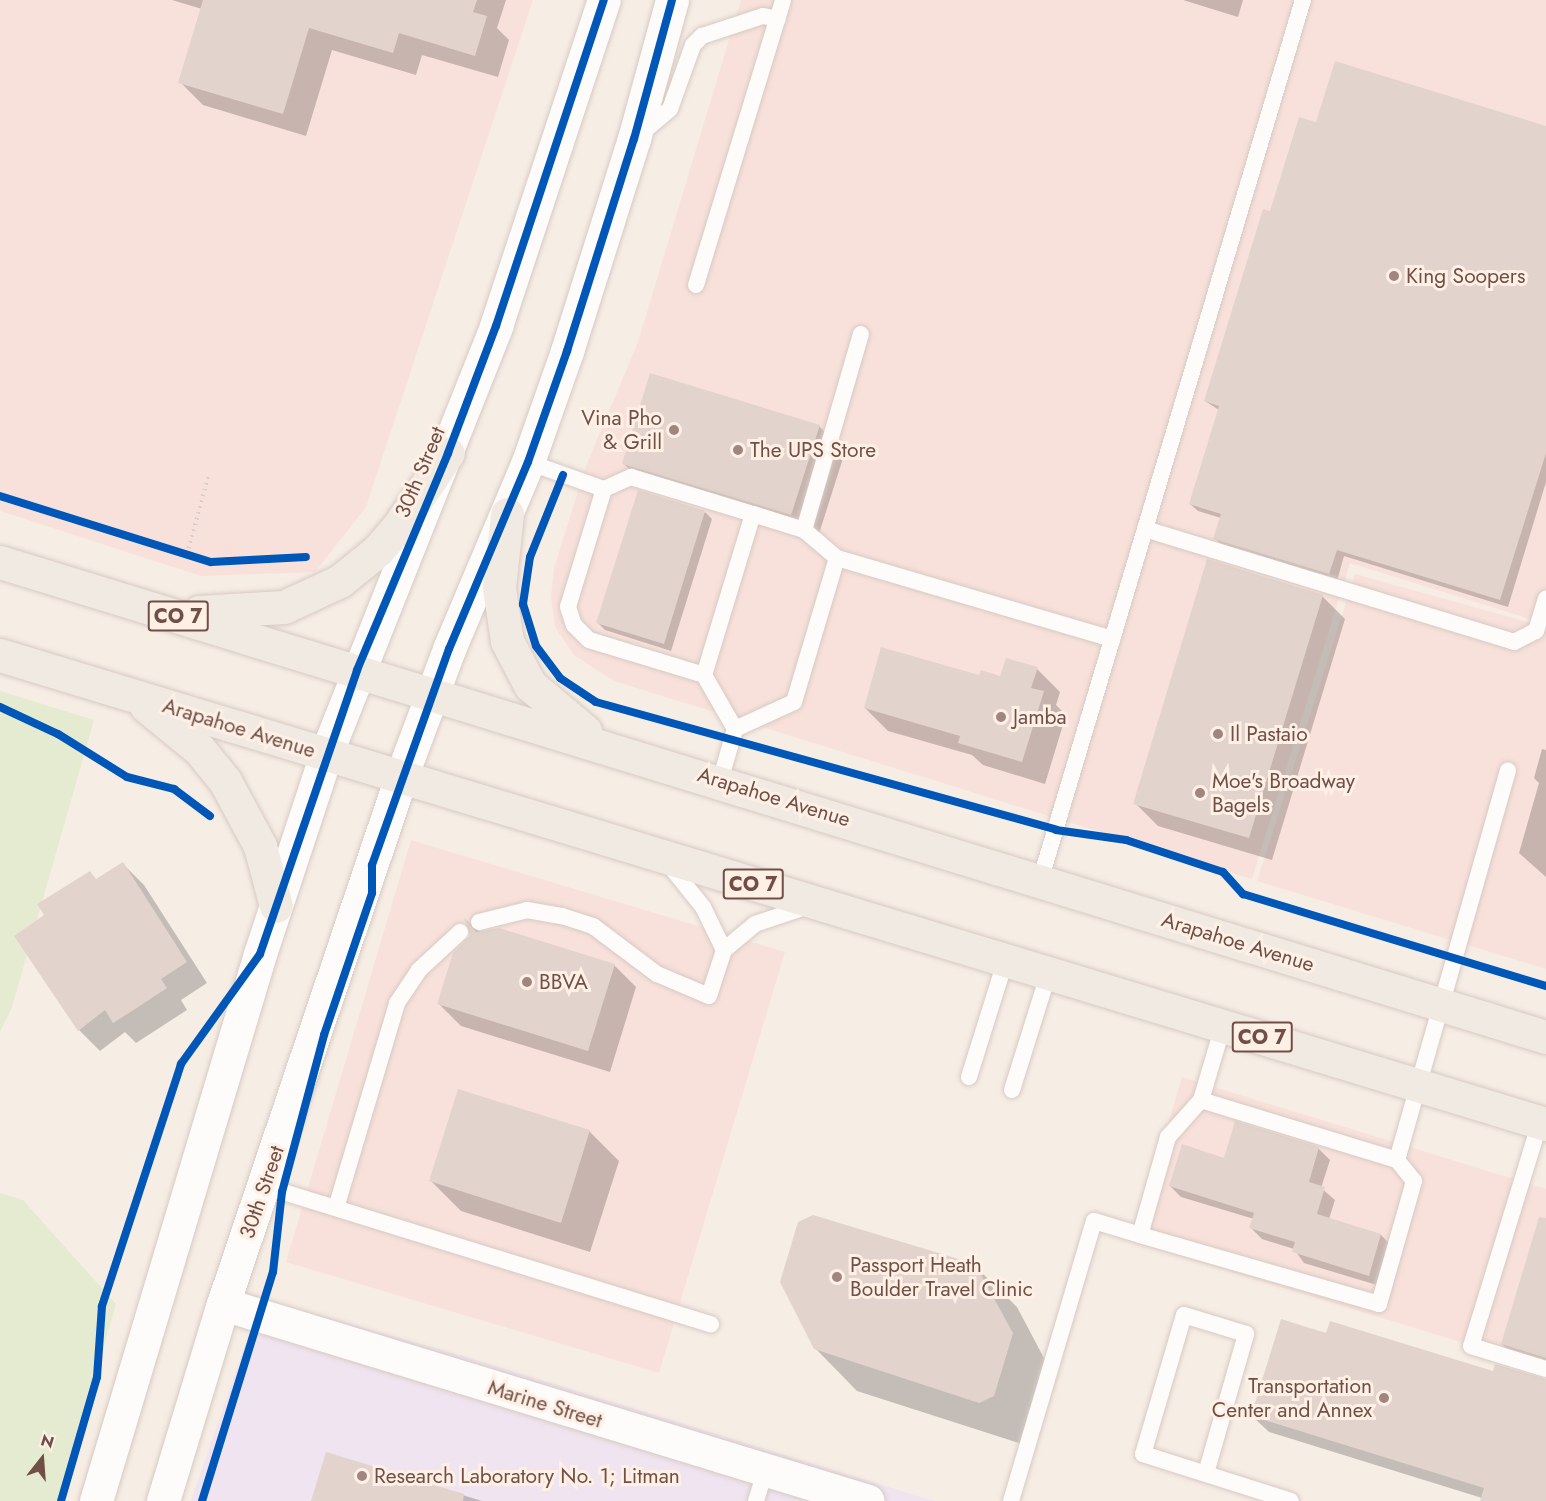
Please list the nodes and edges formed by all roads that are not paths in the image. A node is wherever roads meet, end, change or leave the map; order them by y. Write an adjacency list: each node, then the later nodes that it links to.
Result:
1 (603, 0): 9 (main road, 30th Street)
2 (672, 0): 6 (main road, 30th Street)
3 (783, 0): 5 (lane)
4 (1303, 0): 14 (lane)
5 (778, 19): 6 (lane); 7 (lane)
6 (634, 139): 10 (main road, 30th Street)
7 (696, 285)
8 (861, 334): 15 (lane)
9 (448, 453): 19 (main road); 22 (main road, 30th Street)
10 (528, 462): 11 (lane); 12 (main road, 30th Street)
11 (604, 489): 13 (lane); 23 (lane)
12 (507, 514): 25 (main road, 30th Street); 27 (main road)
13 (753, 514): 15 (lane); 23 (lane)
14 (1145, 529): 18 (lane); 20 (lane)
15 (804, 530): 16 (lane)
16 (837, 558): 20 (lane); 26 (lane)
17 (0, 562): 19 (main road, Arapahoe Avenue / CO 7)
18 (1546, 598)
19 (150, 608): 22 (main road, Arapahoe Avenue / CO 7)
20 (1112, 639): 33 (lane)
21 (0, 655): 24 (main road, Arapahoe Avenue / CO 7)
22 (357, 670): 25 (main road, Arapahoe Avenue / CO 7); 28 (main road, 30th Street)
23 (704, 675): 26 (lane)
24 (130, 694): 28 (main road, Arapahoe Avenue / CO 7); 35 (main road)
25 (432, 694): 27 (main road, Arapahoe Avenue / CO 7); 30 (main road, 30th Street)
26 (735, 729): 31 (lane)
27 (612, 748): 31 (main road, Arapahoe Avenue / CO 7)
28 (326, 754): 30 (main road, Arapahoe Avenue / CO 7); 35 (main road, 30th Street)
29 (1508, 771): 41 (lane)
30 (401, 777): 32 (main road, Arapahoe Avenue / CO 7); 50 (main road, 30th Street)
31 (720, 781): 33 (main road, Arapahoe Avenue / CO 7)
32 (663, 858): 34 (main road, Arapahoe Avenue / CO 7); 38 (lane)
33 (1040, 881): 41 (main road, Arapahoe Avenue / CO 7)
34 (818, 902): 38 (lane); 39 (main road, Arapahoe Avenue / CO 7)
35 (276, 906): 58 (main road, 30th Street)
36 (479, 922): 38 (lane)
37 (460, 932): 51 (lane)
38 (724, 950)
39 (1005, 958): 40 (main road, Arapahoe Avenue / CO 7); 44 (lane)
40 (1048, 972): 42 (main road, Arapahoe Avenue / CO 7); 46 (lane)
41 (1440, 1005): 43 (main road, Arapahoe Avenue / CO 7); 45 (lane)
42 (1223, 1026): 45 (main road, Arapahoe Avenue / CO 7); 47 (lane)
43 (1546, 1037)
44 (969, 1077)
45 (1419, 1084): 48 (main road, Arapahoe Avenue / CO 7); 49 (lane)
46 (1012, 1090)
47 (1201, 1100): 49 (lane); 52 (lane)
48 (1543, 1123): 55 (lane)
49 (1397, 1160): 52 (lane)
50 (264, 1186): 51 (lane); 53 (main road, 30th Street)
51 (336, 1208): 54 (lane)
52 (1140, 1235): 61 (lane)
53 (223, 1304): 57 (main road, Marine Street); 59 (main road, 30th Street)
54 (711, 1324)
55 (1546, 1369)
56 (1206, 1473): 56 (lane); 62 (lane)
57 (761, 1486): 60 (main road, Marine Street)
58 (96, 1501)
59 (163, 1501)
60 (868, 1501)
61 (1011, 1501)
62 (1291, 1501)

